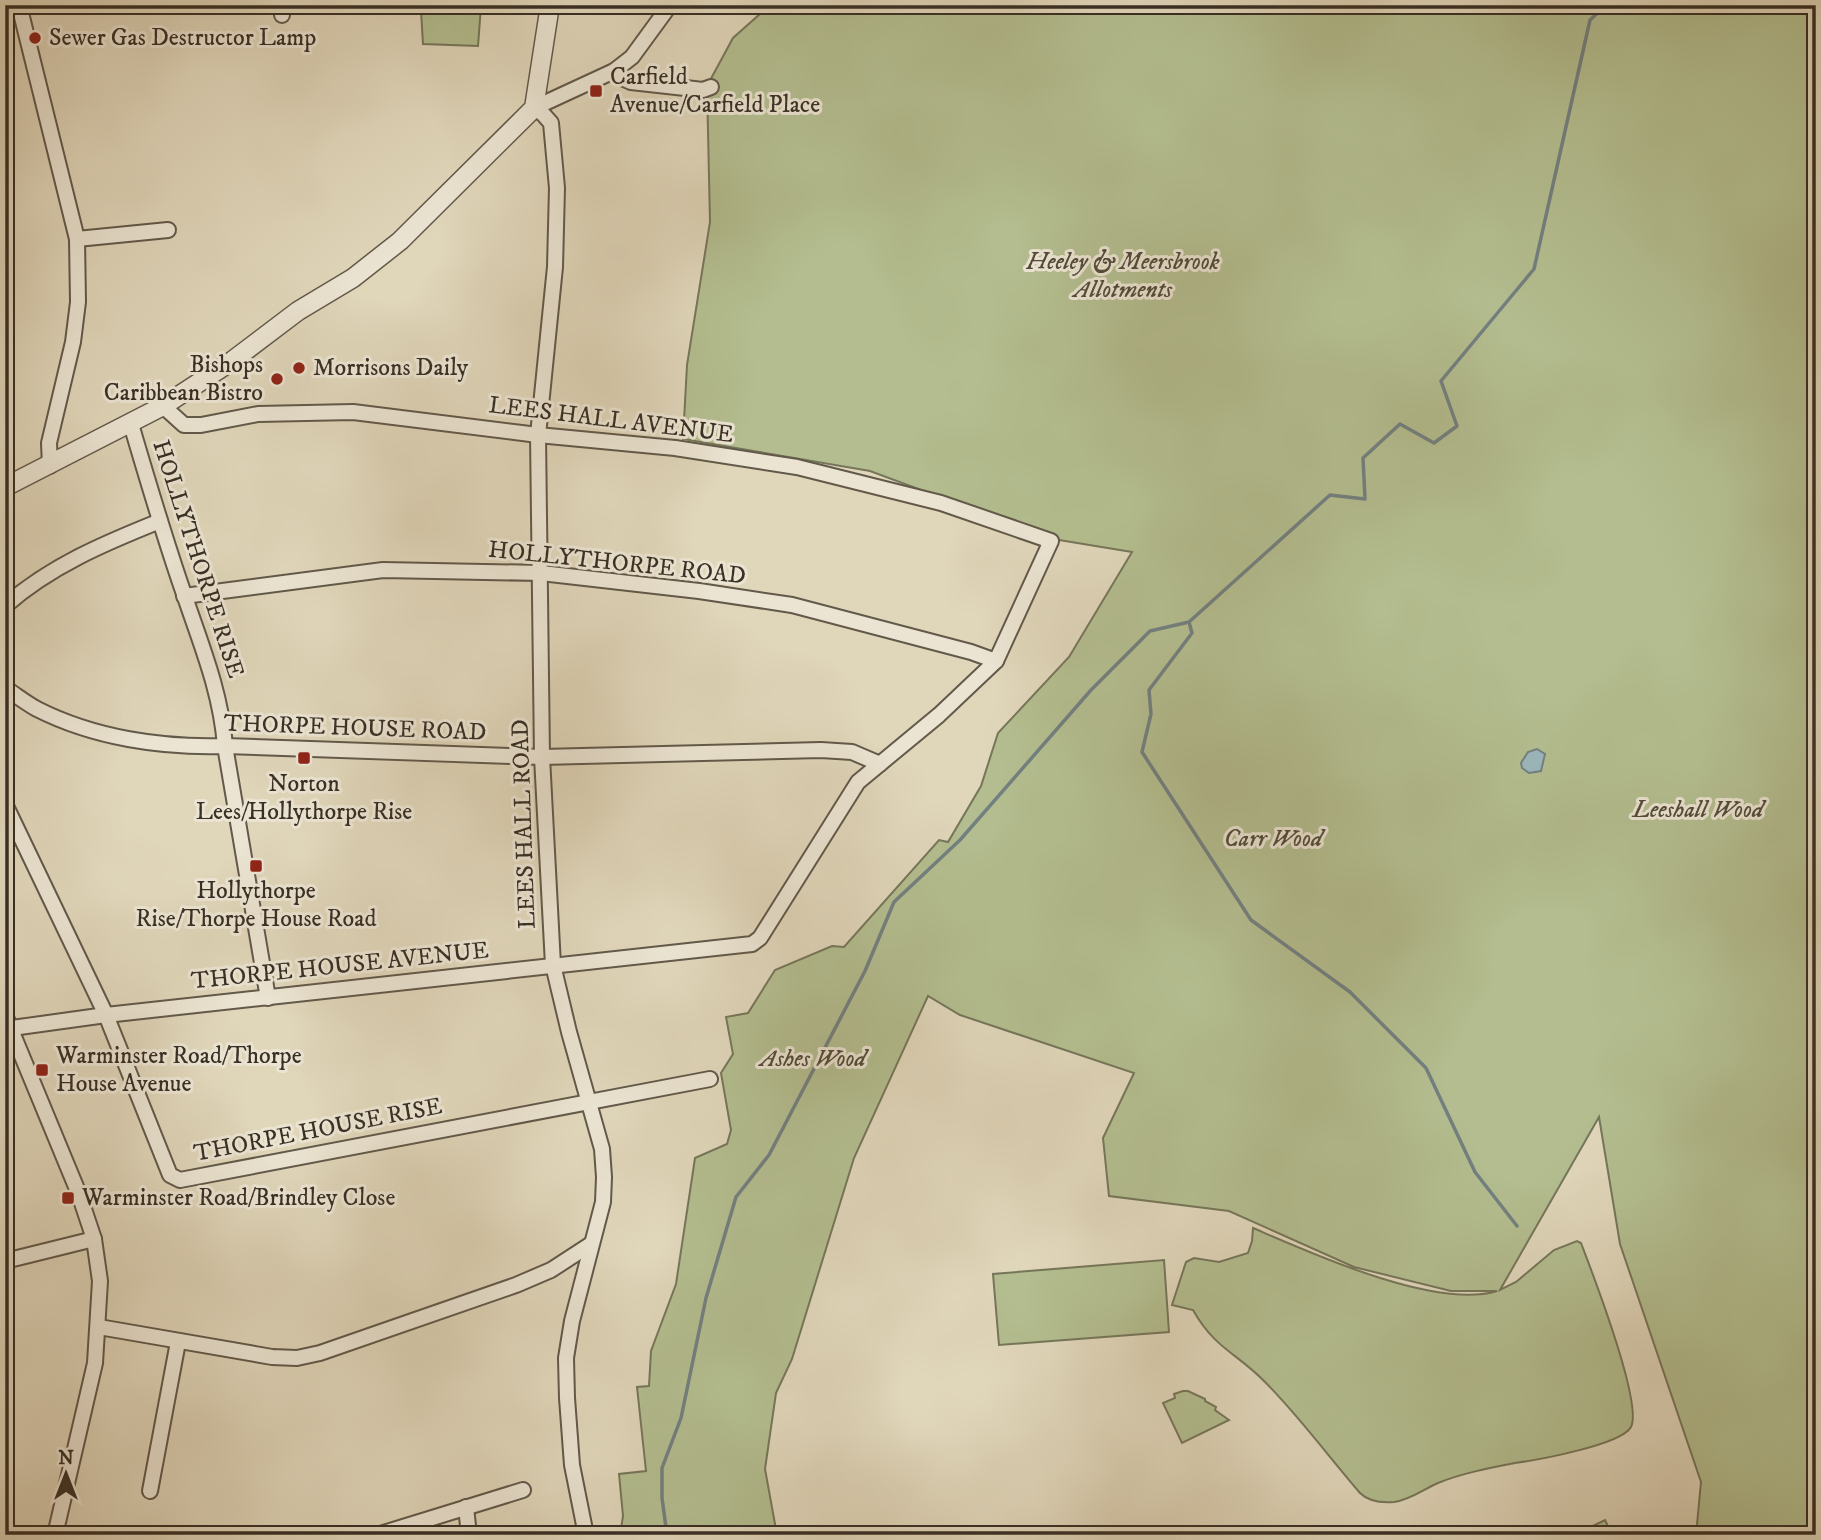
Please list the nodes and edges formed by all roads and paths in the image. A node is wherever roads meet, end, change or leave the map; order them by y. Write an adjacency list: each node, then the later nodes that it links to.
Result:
1 (19, 5): 8 (street)
2 (550, 5): 6 (street)
3 (670, 5): 4 (street)
4 (614, 71): 5 (street); 6 (street)
5 (710, 88)
6 (534, 108): 9 (street); 11 (street, LEES HALL ROAD)
7 (168, 230): 8 (street)
8 (77, 239): 12 (street)
9 (163, 406): 10 (street); 11 (street, LEES HALL AVENUE)
10 (131, 424): 12 (street); 14 (street, HOLLYTHORPE RISE)
11 (538, 435): 15 (street, LEES HALL AVENUE); 16 (street, LEES HALL ROAD)
12 (50, 466): 13 (street)
13 (5, 487)
14 (160, 521): 17 (street, HOLLYTHORPE RISE); 18 (street)
15 (1051, 541): 19 (street, THORPE HOUSE AVENUE)
16 (541, 573): 17 (street, HOLLYTHORPE ROAD); 19 (street, HOLLYTHORPE ROAD); 22 (street, LEES HALL ROAD)
17 (184, 596): 21 (street, HOLLYTHORPE RISE)
18 (5, 606)
19 (996, 661): 23 (street, THORPE HOUSE AVENUE)
20 (5, 688): 21 (street, THORPE HOUSE ROAD)
21 (225, 746): 22 (street, THORPE HOUSE ROAD); 26 (street, HOLLYTHORPE RISE)
22 (542, 757): 23 (street, THORPE HOUSE ROAD); 25 (street, LEES HALL ROAD)
23 (880, 764): 25 (street, THORPE HOUSE AVENUE)
24 (5, 804): 27 (street, THORPE HOUSE RISE)
25 (553, 965): 26 (street, THORPE HOUSE AVENUE); 30 (street, LEES HALL ROAD)
26 (268, 998): 27 (street, THORPE HOUSE AVENUE)
27 (106, 1015): 28 (street, THORPE HOUSE AVENUE); 30 (street, THORPE HOUSE RISE)
28 (8, 1022): 31 (street)
29 (710, 1079): 30 (street, THORPE HOUSE RISE)
30 (589, 1102): 32 (street, LEES HALL ROAD)
31 (94, 1239): 33 (street); 34 (street)
32 (591, 1244): 35 (street); 42 (street, LEES HALL ROAD)
33 (5, 1262)
34 (99, 1327): 35 (street); 39 (street)
35 (177, 1342): 37 (street)
36 (523, 1490): 38 (street)
37 (150, 1491)
38 (466, 1507): 40 (street); 41 (street)
39 (55, 1535)
40 (376, 1535)
41 (469, 1535)
42 (586, 1535)

